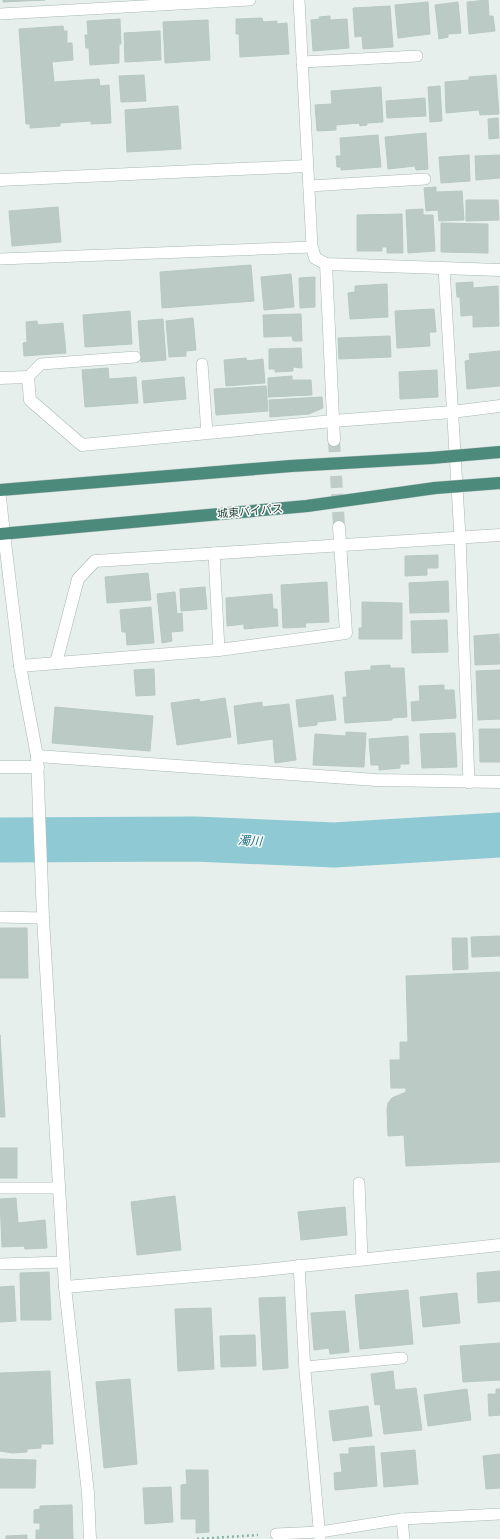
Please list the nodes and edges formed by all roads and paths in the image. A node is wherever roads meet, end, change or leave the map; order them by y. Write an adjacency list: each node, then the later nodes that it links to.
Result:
1 (250, 0): 3 (lane)
2 (299, 0): 5 (lane)
3 (0, 14)
4 (417, 56): 5 (lane)
5 (302, 62): 6 (lane)
6 (307, 166): 7 (street); 9 (lane)
7 (0, 180)
8 (425, 180): 9 (lane)
9 (309, 186): 10 (lane)
10 (312, 246): 11 (lane); 12 (street)
11 (0, 259)
12 (326, 264): 13 (street); 21 (street)
13 (444, 268): 14 (street); 20 (lane)
14 (500, 270)
15 (135, 357): 18 (lane)
16 (202, 364): 22 (lane)
17 (0, 378): 18 (street)
18 (28, 378): 22 (street)
19 (500, 406): 20 (street)
20 (452, 412): 21 (street); 31 (lane)
21 (332, 421): 22 (street); 23 (street)
22 (207, 433)
23 (334, 440)
24 (500, 452): 26 (highway, bridge)
25 (500, 483): 29 (highway, 城東バイパス, bridge)
26 (0, 490)
27 (0, 498): 29 (street)
28 (339, 527): 32 (street)
29 (2, 534): 36 (street)
30 (500, 535): 31 (street)
31 (460, 537): 32 (street); 39 (lane)
32 (340, 545): 33 (street); 34 (street)
33 (214, 553): 34 (lane); 35 (street)
34 (219, 650): 35 (street)
35 (56, 663): 36 (street)
36 (20, 666): 37 (street)
37 (37, 762): 38 (street); 39 (street); 42 (street)
38 (0, 767)
39 (469, 782): 40 (street)
40 (500, 782)
41 (0, 917): 42 (lane)
42 (43, 918): 45 (street)
43 (359, 1183): 47 (lane)
44 (0, 1188): 45 (lane)
45 (59, 1188): 48 (street)
46 (500, 1245): 47 (street)
47 (362, 1259): 50 (street)
48 (64, 1262): 49 (lane); 51 (street)
49 (0, 1264)
50 (299, 1266): 51 (street); 53 (lane)
51 (65, 1287): 58 (street)
52 (402, 1358): 53 (lane)
53 (305, 1367): 57 (lane)
54 (500, 1514): 55 (lane)
55 (402, 1519): 57 (lane); 60 (lane)
56 (276, 1534): 57 (lane); 59 (path)
57 (320, 1536)
58 (90, 1539)
59 (197, 1539)
60 (404, 1539)

